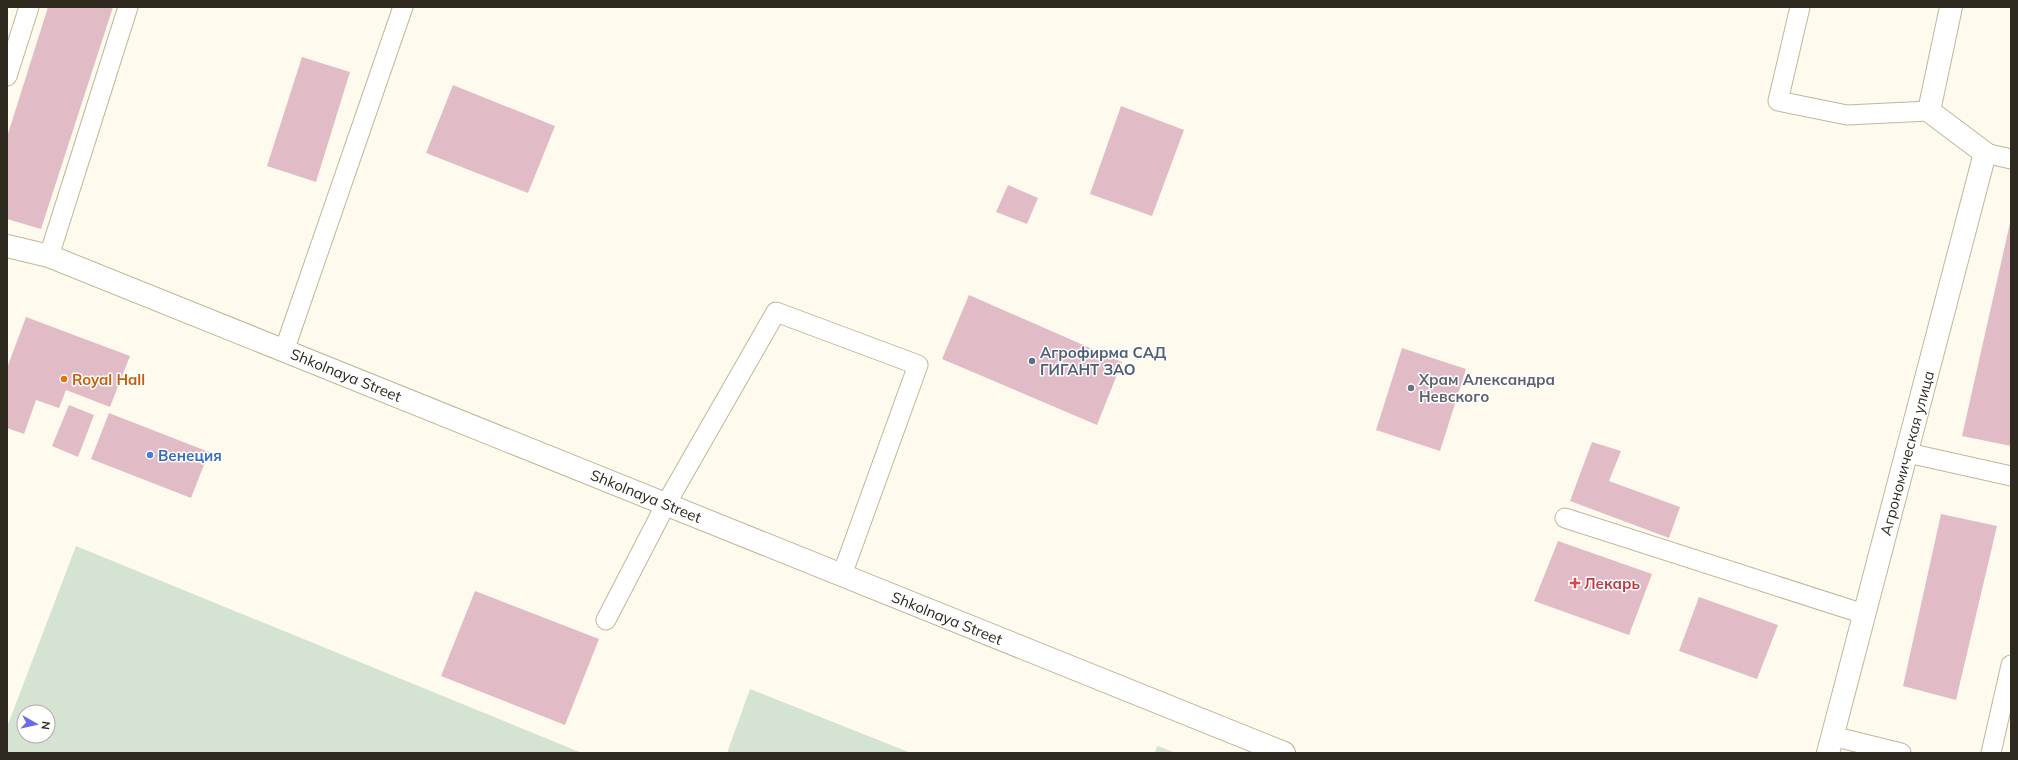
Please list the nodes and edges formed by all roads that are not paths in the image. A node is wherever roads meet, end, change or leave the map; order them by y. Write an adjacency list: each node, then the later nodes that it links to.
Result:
1 (29, 7): 6 (lane)
2 (128, 7): 11 (lane)
3 (403, 7): 12 (lane)
4 (1800, 7): 7 (lane)
5 (1951, 7): 7 (street)
6 (7, 76)
7 (1930, 111): 8 (street)
8 (1986, 153): 9 (lane); 13 (street, Агрономическая улица)
9 (2011, 159)
10 (7, 246): 11 (street, Shkolnaya Street)
11 (49, 256): 12 (street, Shkolnaya Street)
12 (284, 351): 15 (street, Shkolnaya Street)
13 (1908, 453): 14 (lane); 18 (street, Агрономическая улица)
14 (2011, 476)
15 (666, 504): 17 (street, Shkolnaya Street); 17 (lane); 19 (lane)
16 (1564, 518): 18 (lane)
17 (842, 575): 22 (street, Shkolnaya Street)
18 (1864, 614): 21 (street, Агрономическая улица)
19 (606, 620)
20 (2011, 666): 24 (lane)
21 (1830, 744): 23 (lane)
22 (1284, 753)
23 (1901, 753)
24 (1991, 753)

